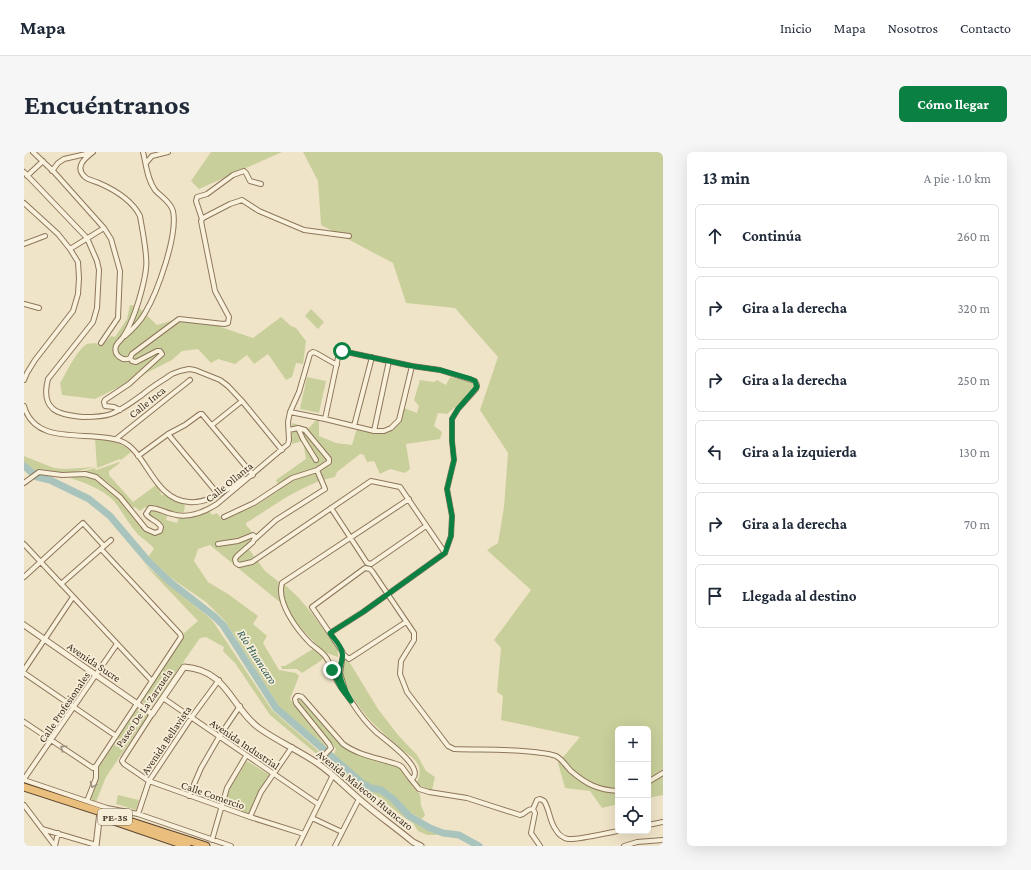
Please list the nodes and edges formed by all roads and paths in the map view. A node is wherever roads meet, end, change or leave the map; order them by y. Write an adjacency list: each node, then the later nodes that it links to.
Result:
1 (33, 152): 5 (street)
2 (93, 152): 7 (street); 20 (street)
3 (143, 152): 6 (street)
4 (168, 152): 6 (street)
5 (43, 161): 7 (street); 8 (street)
6 (146, 163): 20 (street)
7 (52, 171): 12 (street)
8 (26, 174): 15 (street)
9 (261, 184): 11 (street)
10 (24, 203): 17 (street)
11 (202, 219): 14 (street); 22 (street)
12 (104, 228): 15 (street); 21 (street)
13 (45, 236): 16 (street)
14 (349, 236)
15 (87, 238): 17 (street); 31 (street)
16 (24, 244)
17 (70, 249): 27 (street)
18 (24, 304): 19 (street)
19 (39, 308)
20 (123, 338): 22 (street)
21 (101, 343)
22 (130, 358): 31 (street)
23 (372, 358): 24 (street); 25 (street); 35 (street)
24 (389, 361): 26 (street); 38 (street)
25 (337, 365): 32 (street, Calle Ollanta); 33 (street)
26 (412, 366): 38 (street); 58 (street)
27 (24, 380)
28 (190, 380): 40 (street, Calle Inca)
29 (242, 401): 31 (street); 34 (street); 41 (street)
30 (24, 406): 40 (street)
31 (120, 410)
32 (290, 412): 33 (street); 37 (street, Calle Ollanta)
33 (325, 419): 35 (street)
34 (212, 425): 39 (street); 45 (street)
35 (354, 426): 38 (street)
36 (298, 428): 37 (street); 43 (street); 44 (street)
37 (289, 430): 41 (street, Calle Ollanta)
38 (374, 431)
39 (168, 434): 42 (street); 47 (street)
40 (116, 439): 42 (street)
41 (282, 450): 45 (street, Calle Ollanta)
42 (138, 456): 47 (street)
43 (316, 460)
44 (317, 470): 50 (street); 53 (street)
45 (252, 475): 46 (street, Calle Ollanta); 47 (street)
46 (24, 483)
47 (218, 494)
48 (409, 500): 49 (street); 51 (street); 52 (street)
49 (331, 508): 52 (street); 53 (street)
50 (224, 517)
51 (426, 526): 52 (street); 58 (street)
52 (351, 538): 76 (street)
53 (255, 539): 56 (street)
54 (111, 540): 57 (street)
55 (24, 544): 59 (street)
56 (218, 544)
57 (102, 548): 59 (street); 61 (street); 74 (street, Paseo De La Zarzuela)
58 (445, 553): 62 (street)
59 (41, 562): 60 (street); 61 (street)
60 (24, 577)
61 (61, 584): 63 (street)
62 (388, 594): 64 (street); 66 (street); 66 (street)
63 (73, 597): 67 (street); 68 (street)
64 (406, 622): 69 (street); 100 (street)
65 (24, 625): 67 (street, Avenida Sucre)
66 (330, 633): 69 (street)
67 (44, 640): 71 (street); 72 (street, Avenida Sucre)
68 (117, 644): 72 (street, Calle Profesionales); 74 (street)
69 (343, 654): 76 (street)
70 (184, 667): 73 (street, Avenida Malecon Huancaro); 75 (street, Paseo De La Zarzuela)
71 (24, 671): 79 (street)
72 (96, 676): 77 (street, Avenida Sucre); 79 (street, Calle Profesionales)
73 (219, 680): 78 (street, Avenida Malecon Huancaro); 81 (street, Avenida Bellavista)
74 (152, 681): 77 (street, Paseo De La Zarzuela)
75 (163, 698): 80 (street, Paseo De La Zarzuela); 81 (street, Avenida Industrial)
76 (351, 701): 94 (street)
77 (138, 704): 80 (street, Avenida Sucre); 83 (street, Paseo De La Zarzuela)
78 (240, 706): 84 (street); 86 (street, Avenida Malecon Huancaro)
79 (74, 707): 83 (street); 85 (street, Calle Profesionales)
80 (152, 714): 88 (street, Paseo De La Zarzuela)
81 (191, 718): 84 (street, Avenida Industrial); 97 (street, Avenida Bellavista)
82 (24, 722): 85 (street)
83 (116, 736): 90 (street, Paseo De La Zarzuela)
84 (219, 737): 87 (street, Avenida Industrial); 101 (street)
85 (51, 741): 90 (street, one-way to 85); 95 (street, Calle Profesionales)
86 (292, 747): 89 (street, Avenida Malecon Huancaro); 92 (street)
87 (246, 756): 92 (street, Avenida Industrial); 106 (street)
88 (122, 761): 97 (street, Calle Comercio)
89 (318, 761): 93 (street, Avenida Malecon Huancaro); 94 (street)
90 (96, 766): 103 (street, Paseo De La Zarzuela, one-way to 103)
91 (663, 773): 96 (street)
92 (273, 774): 104 (street, Avenida Industrial); 110 (street)
93 (333, 776): 102 (street, Avenida Malecon Huancaro); 104 (street)
94 (410, 778): 107 (street)
95 (24, 780): 103 (street)
96 (651, 780)
97 (149, 781): 101 (street, Calle Comercio); 109 (street, Avenida Bellavista)
98 (24, 787): 108 (highway, PE-3S)
99 (24, 791): 108 (highway, PE-3S)
100 (615, 791)
101 (189, 796): 106 (street, Calle Comercio)
102 (359, 799): 115 (street); 128 (street, Avenida Malecon Huancaro)
103 (87, 801): 109 (street)
104 (318, 804): 111 (street)
105 (24, 805): 114 (street)
106 (221, 807): 110 (street, Calle Comercio); 119 (street)
107 (533, 809): 116 (street); 129 (street)
108 (99, 814): 122 (street); 123 (highway, PE-3S); 124 (highway, PE-3S)
109 (138, 814): 119 (street)
110 (250, 817): 118 (street, Calle Comercio)
111 (312, 818): 115 (street); 118 (street)
112 (663, 822): 113 (street)
113 (651, 824)
114 (42, 829): 117 (street); 121 (street)
115 (342, 832): 127 (street)
116 (615, 832)
117 (58, 833): 121 (street); 122 (street)
118 (304, 834): 126 (street)
119 (212, 840): 125 (street)
120 (663, 840): 130 (street)
121 (55, 846)
122 (96, 846)
123 (187, 846)
124 (206, 846)
125 (231, 846)
126 (298, 846)
127 (335, 846)
128 (421, 846)
129 (540, 846)
130 (624, 846)

